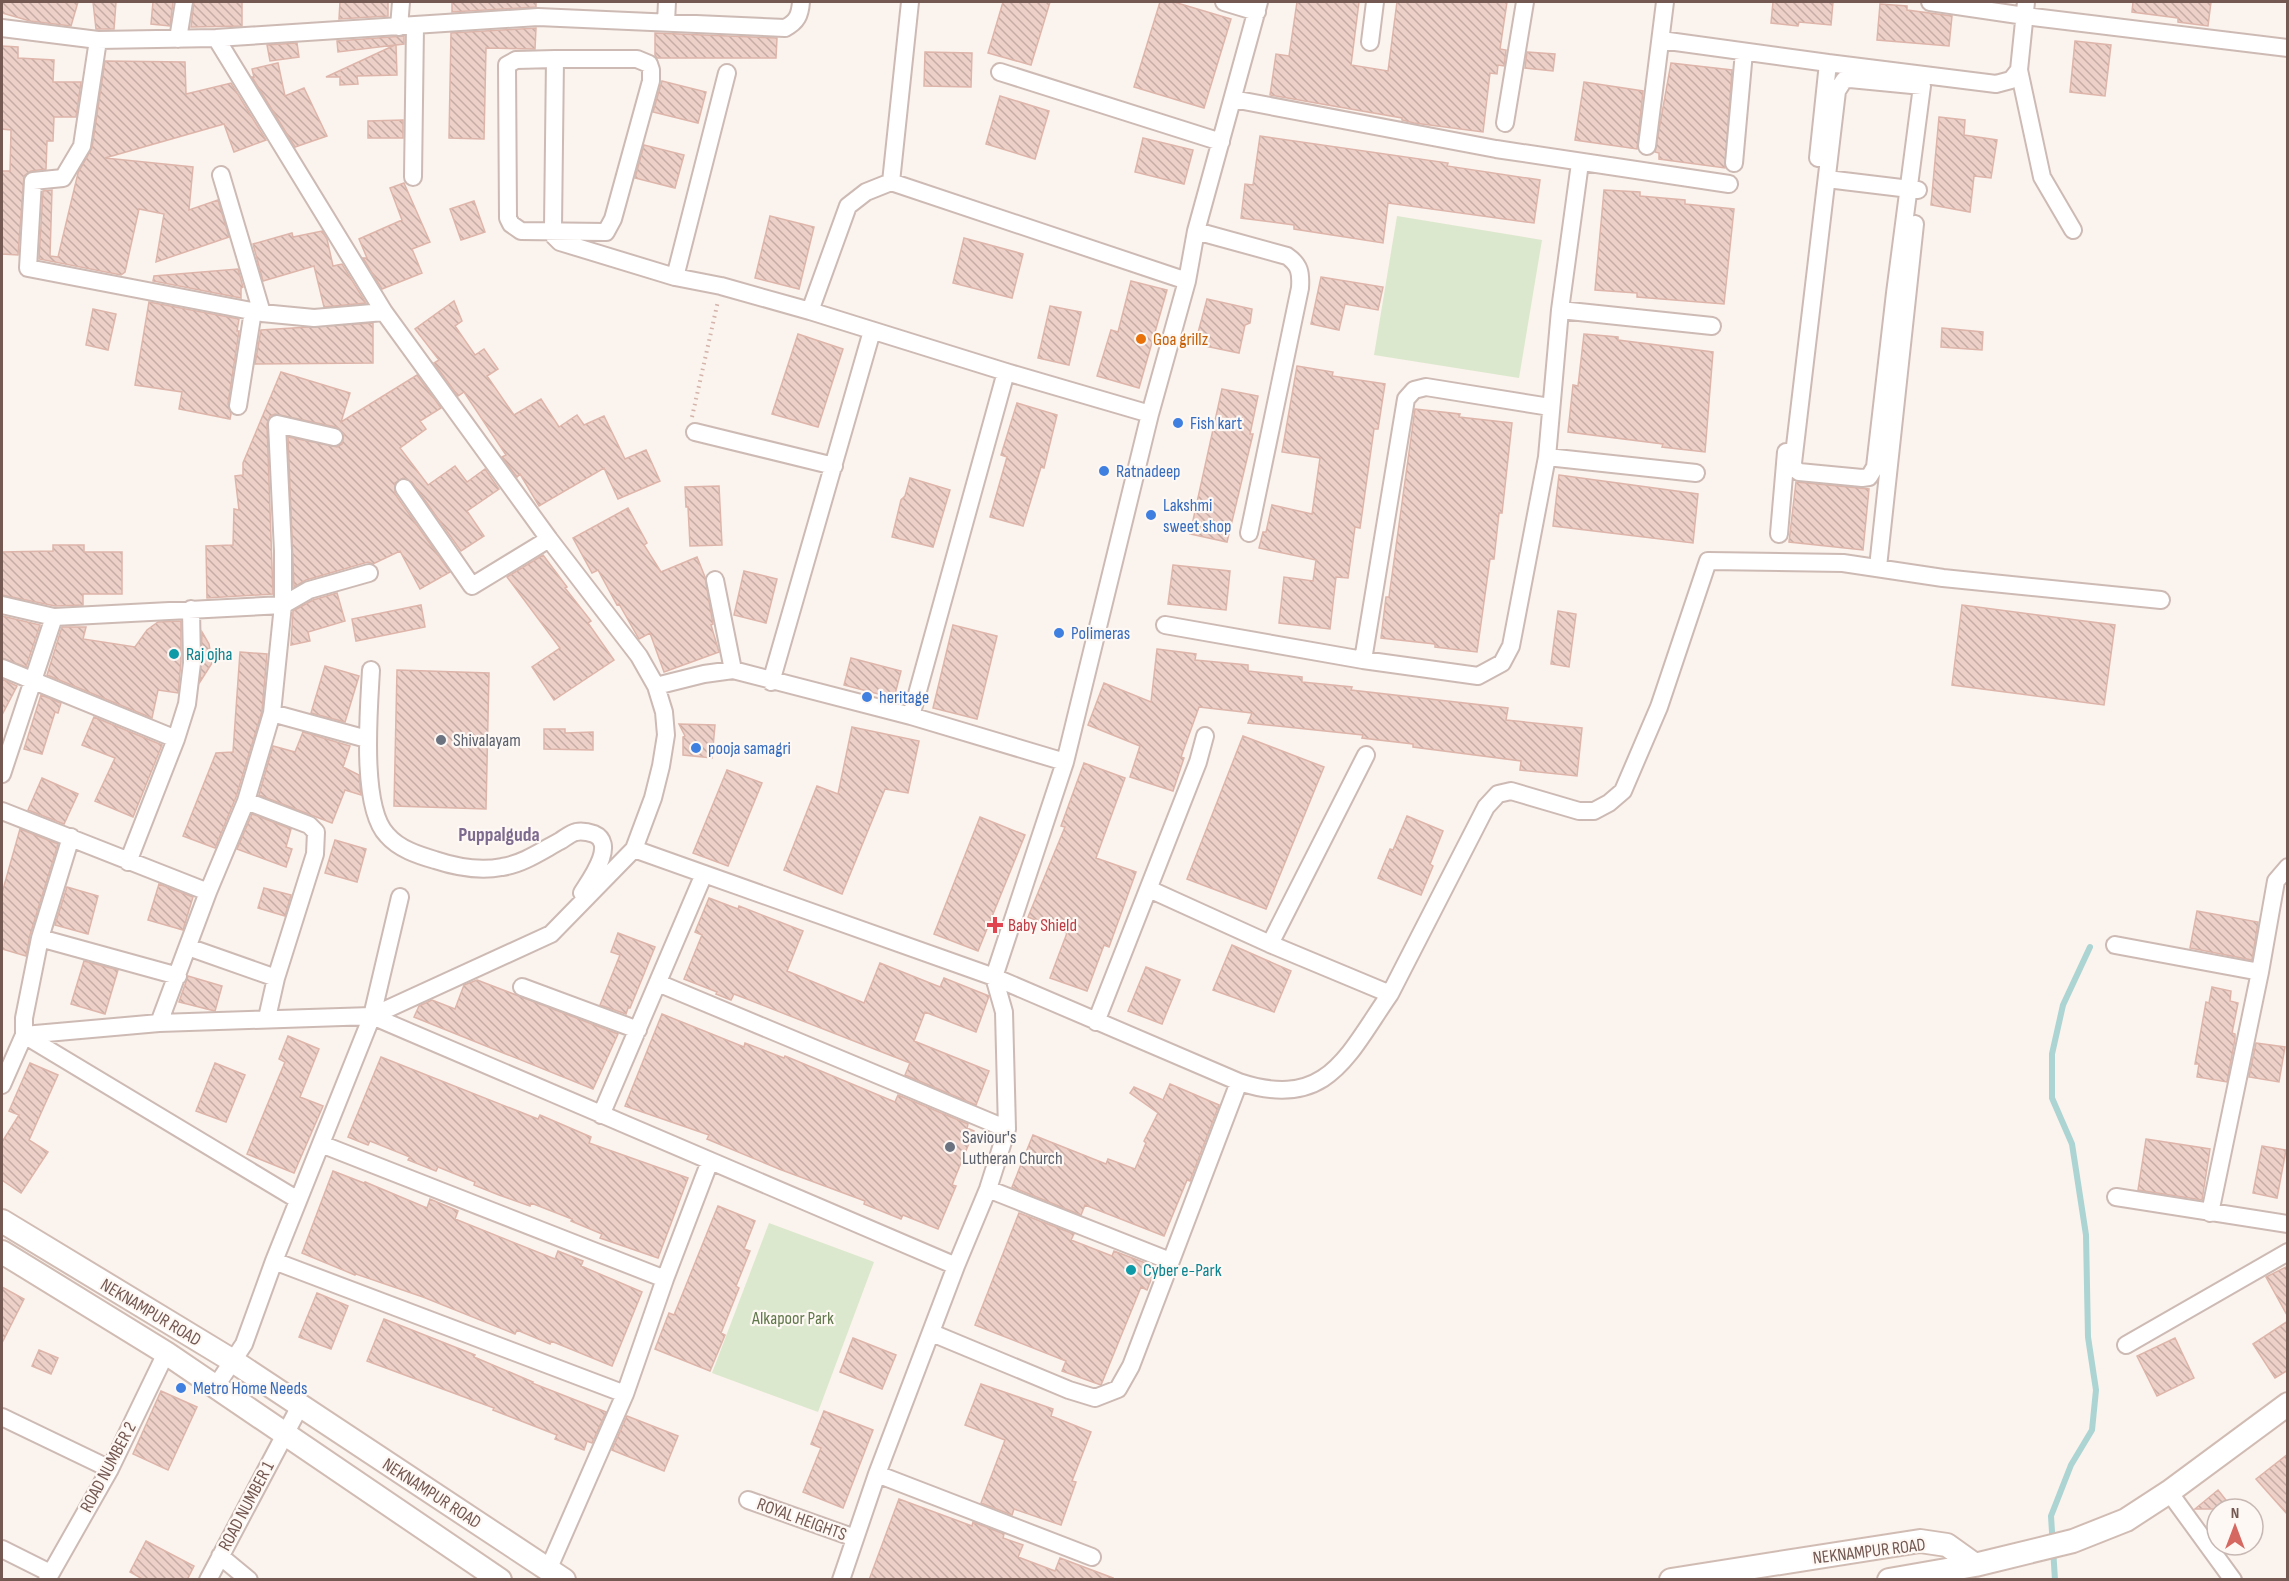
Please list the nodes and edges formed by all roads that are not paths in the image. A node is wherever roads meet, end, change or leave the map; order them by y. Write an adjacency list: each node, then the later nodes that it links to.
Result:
1 (184, 2): 18 (street)
2 (401, 2): 15 (street)
3 (667, 2): 14 (street)
4 (801, 2): 14 (street)
5 (910, 2): 39 (street)
6 (1224, 2): 11 (street)
7 (1375, 2): 21 (street)
8 (1525, 2): 31 (street)
9 (1665, 2): 20 (street)
10 (1930, 2): 13 (street)
11 (1258, 7): 30 (street)
12 (538, 9): 14 (street); 15 (street)
13 (2025, 9): 22 (street); 26 (street)
14 (666, 22)
15 (407, 26): 17 (street); 37 (street)
16 (2, 28): 19 (street)
17 (216, 38): 18 (street); 51 (street)
18 (178, 39): 19 (street)
19 (98, 40): 50 (street)
20 (1660, 40): 23 (street); 33 (street)
21 (1370, 42)
22 (2288, 48)
23 (1744, 52): 25 (street); 35 (street)
24 (555, 59): 44 (street); 44 (street); 44 (street)
25 (1828, 63): 29 (street); 65 (street)
26 (2019, 70): 29 (street); 42 (street)
27 (1000, 72): 32 (street)
28 (727, 73): 45 (street)
29 (1928, 84): 38 (street); 41 (street)
30 (1233, 99): 32 (street); 34 (street)
31 (1505, 123)
32 (1221, 142): 43 (street)
33 (1647, 146)
34 (1580, 163): 40 (street); 48 (street)
35 (1734, 163)
36 (221, 175): 50 (street)
37 (413, 177)
38 (1827, 179): 41 (street); 47 (street)
39 (891, 182): 46 (street); 49 (street)
40 (1729, 184)
41 (1914, 189): 47 (street)
42 (2073, 230)
43 (1196, 231): 46 (street); 64 (street)
44 (553, 232): 45 (street)
45 (675, 277): 49 (street)
46 (1187, 281): 57 (street)
47 (1901, 293): 67 (street)
48 (1560, 310): 52 (street); 56 (street)
49 (810, 311): 53 (street)
50 (258, 312): 51 (street); 55 (street)
51 (384, 312): 66 (street)
52 (1712, 326)
53 (872, 331): 54 (street); 61 (street)
54 (1006, 372): 57 (street); 84 (street)
55 (238, 406)
56 (1550, 407): 60 (street); 76 (street)
57 (1150, 414): 89 (street)
58 (693, 426): 61 (street)
59 (334, 437): 72 (street)
60 (1547, 458): 62 (street); 76 (street)
61 (834, 466): 81 (street)
62 (1696, 473)
63 (404, 488): 66 (street)
64 (1249, 533)
65 (1779, 534)
66 (549, 538): 82 (street)
67 (1878, 567): 70 (street); 112 (street)
68 (369, 573): 72 (street)
69 (715, 580): 79 (street)
70 (2161, 600)
71 (2, 605): 74 (street)
72 (283, 605): 73 (street); 83 (street)
73 (191, 609): 74 (street); 86 (street)
74 (54, 617): 80 (street)
75 (1165, 626): 76 (street)
76 (1363, 660)
77 (2, 668): 80 (street)
78 (371, 670): 87 (street)
79 (733, 670): 81 (street); 82 (street)
80 (32, 679): 86 (street); 90 (street)
81 (771, 682): 84 (street)
82 (656, 686): 94 (street)
83 (272, 713): 87 (street); 91 (street)
84 (911, 716): 89 (street)
85 (1205, 736): 98 (street)
86 (176, 739): 95 (street)
87 (367, 739): 101 (street)
88 (1366, 755): 103 (street)
89 (1065, 762): 108 (street)
90 (2, 774)
91 (246, 801): 99 (street); 109 (street)
92 (2, 811): 93 (street)
93 (71, 837): 95 (street); 102 (street)
94 (634, 849): 97 (street); 101 (street)
95 (128, 862): 99 (street)
96 (2288, 867): 106 (street)
97 (704, 874): 108 (street); 110 (street)
98 (1149, 889): 103 (street); 115 (street)
99 (208, 892): 105 (street)
100 (400, 897): 113 (street)
101 (571, 914): 113 (street)
102 (40, 938): 107 (street); 118 (street)
103 (1270, 944): 112 (street)
104 (2115, 945): 106 (street)
105 (188, 947): 107 (street); 109 (street)
106 (2260, 972): 128 (street)
107 (178, 976): 116 (street)
108 (994, 977): 115 (street); 122 (street)
109 (276, 978): 114 (street)
110 (657, 983): 117 (street); 122 (street)
111 (522, 987): 117 (street)
112 (1390, 994): 119 (street)
113 (372, 1016): 114 (street); 121 (street); 123 (street)
114 (267, 1018): 116 (street)
115 (1096, 1022): 119 (street)
116 (159, 1023): 118 (street)
117 (638, 1030): 121 (street)
118 (24, 1035): 120 (street); 127 (street)
119 (1239, 1082): 134 (street)
120 (2, 1085)
121 (601, 1115): 124 (street)
122 (1007, 1129): 125 (street)
123 (321, 1144): 127 (street); 136 (street)
124 (710, 1161): 135 (street); 136 (street)
125 (988, 1189): 134 (street); 135 (street)
126 (2115, 1197): 128 (street)
127 (298, 1200): 133 (street)
128 (2210, 1213): 130 (street)
129 (2, 1221): 140 (street, NEKNAMPUR ROAD)
130 (2288, 1224)
131 (2, 1252): 139 (street, NEKNAMPUR ROAD)
132 (2288, 1252): 138 (street)
133 (274, 1261): 140 (street); 142 (street)
134 (1170, 1261): 137 (street)
135 (956, 1266): 137 (street)
136 (665, 1279): 142 (street)
137 (932, 1333): 148 (street)
138 (2126, 1345)
139 (166, 1353): 141 (street, NEKNAMPUR ROAD); 147 (street, ROAD NUMBER 2)
140 (233, 1361): 141 (street); 144 (street, NEKNAMPUR ROAD)
141 (216, 1386): 146 (street, NEKNAMPUR ROAD)
142 (625, 1394): 156 (street)
143 (2288, 1404): 149 (street)
144 (300, 1406): 146 (street, ROAD NUMBER 1); 156 (street, NEKNAMPUR ROAD)
145 (2, 1417): 147 (street)
146 (285, 1432): 153 (street, ROAD NUMBER 1); 160 (street, NEKNAMPUR ROAD)
147 (110, 1469): 157 (street, ROAD NUMBER 2)
148 (877, 1474): 151 (street); 154 (street)
149 (2169, 1491): 155 (street); 164 (street)
150 (748, 1500): 151 (street, ROYAL HEIGHTS)
151 (855, 1538): 161 (street)
152 (2, 1549): 157 (street)
153 (220, 1556): 158 (street, ROAD NUMBER 1); 159 (street)
154 (1092, 1557)
155 (1975, 1565): 162 (street, NEKNAMPUR ROAD); 163 (street, NEKNAMPUR ROAD)
156 (556, 1575)
157 (49, 1576)
158 (208, 1580)
159 (249, 1580)
160 (500, 1580)
161 (842, 1580)
162 (1671, 1580)
163 (1889, 1580)
164 (2233, 1580)

